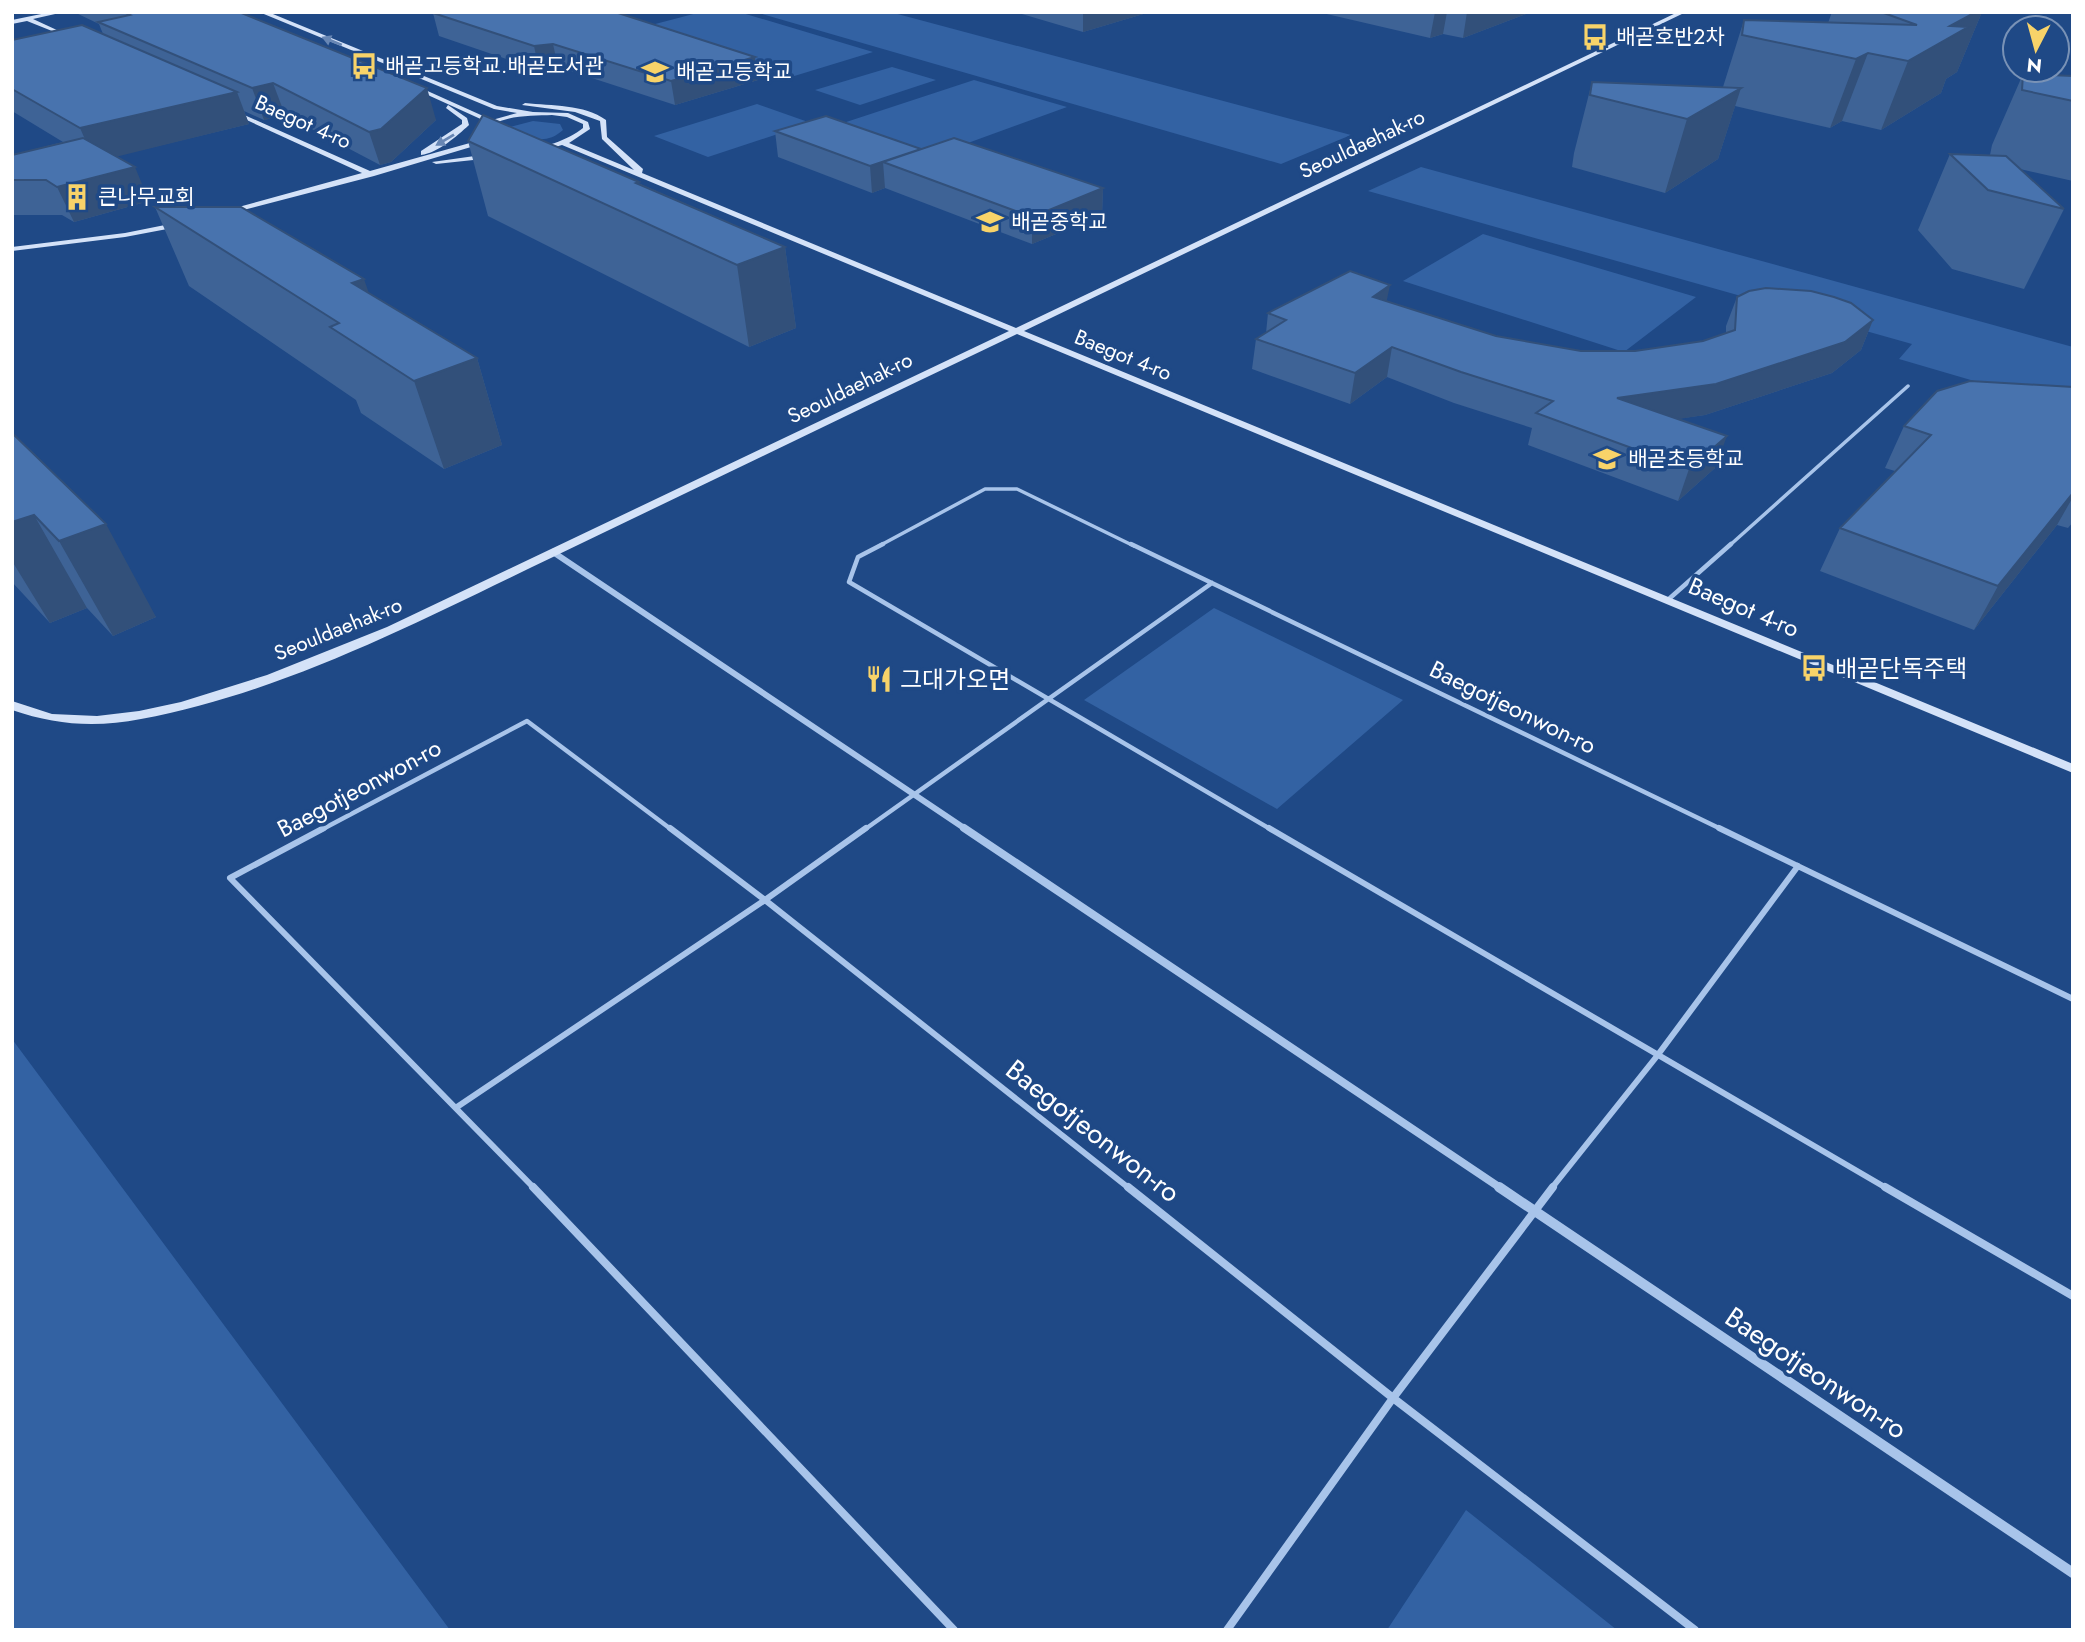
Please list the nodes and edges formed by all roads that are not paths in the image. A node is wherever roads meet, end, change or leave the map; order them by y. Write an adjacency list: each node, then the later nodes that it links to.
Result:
1 (61, 12): 4 (main road)
2 (262, 12): 8 (main road, one-way to 2)
3 (1683, 12): 23 (main road, Seouldaehak-ro)
4 (28, 19): 5 (main road); 6 (main road)
5 (12, 22)
6 (79, 42)
7 (402, 82): 9 (main road)
8 (433, 82): 11 (main road); 19 (main road)
9 (414, 86): 12 (main road); 16 (main road, one-way to 16)
10 (219, 105): 18 (main road, Baegot 4-ro)
11 (534, 114): 12 (main road); 14 (main road)
12 (487, 125): 13 (main road)
13 (481, 142): 14 (main road); 16 (main road, Baegot 4-ro)
14 (564, 143): 19 (main road, Baegot 4-ro)
15 (543, 156): 16 (main road)
16 (398, 167): 18 (main road, Baegot 4-ro)
17 (595, 167): 19 (main road)
18 (371, 174): 20 (main road, Baegot 4-ro)
19 (649, 179): 23 (main road, Baegot 4-ro)
20 (212, 217)
21 (187, 223): 22 (main road)
22 (12, 250)
23 (1012, 331): 25 (main road, Seouldaehak-ro); 27 (main road, Baegot 4-ro)
24 (1908, 386): 27 (lane, Baegot 4-ro)
25 (553, 552): 29 (main road, Seouldaehak-ro); 31 (street, Baegotjeonwon-ro)
26 (1212, 583): 28 (lane); 28 (lane, Baegotjeonwon-ro); 32 (lane, Baegotjeonwon-ro)
27 (1670, 598): 30 (main road, Baegot 4-ro)
28 (1048, 699): 31 (lane); 35 (lane, Baegotjeonwon-ro)
29 (12, 705)
30 (2073, 769)
31 (912, 793): 33 (lane); 37 (street, Baegotjeonwon-ro)
32 (1798, 866): 34 (lane, Baegotjeonwon-ro); 35 (lane)
33 (765, 900): 36 (lane); 36 (lane, Baegotjeonwon-ro); 39 (lane, Baegotjeonwon-ro)
34 (2073, 999)
35 (1657, 1056): 37 (lane); 38 (lane, Baegotjeonwon-ro)
36 (457, 1107): 41 (lane, Baegotjeonwon-ro)
37 (1534, 1211): 39 (lane); 40 (street, Baegotjeonwon-ro)
38 (2073, 1296)
39 (1393, 1398): 42 (lane); 43 (lane, Baegotjeonwon-ro)
40 (2073, 1573)
41 (954, 1630)
42 (1227, 1630)
43 (1695, 1630)

